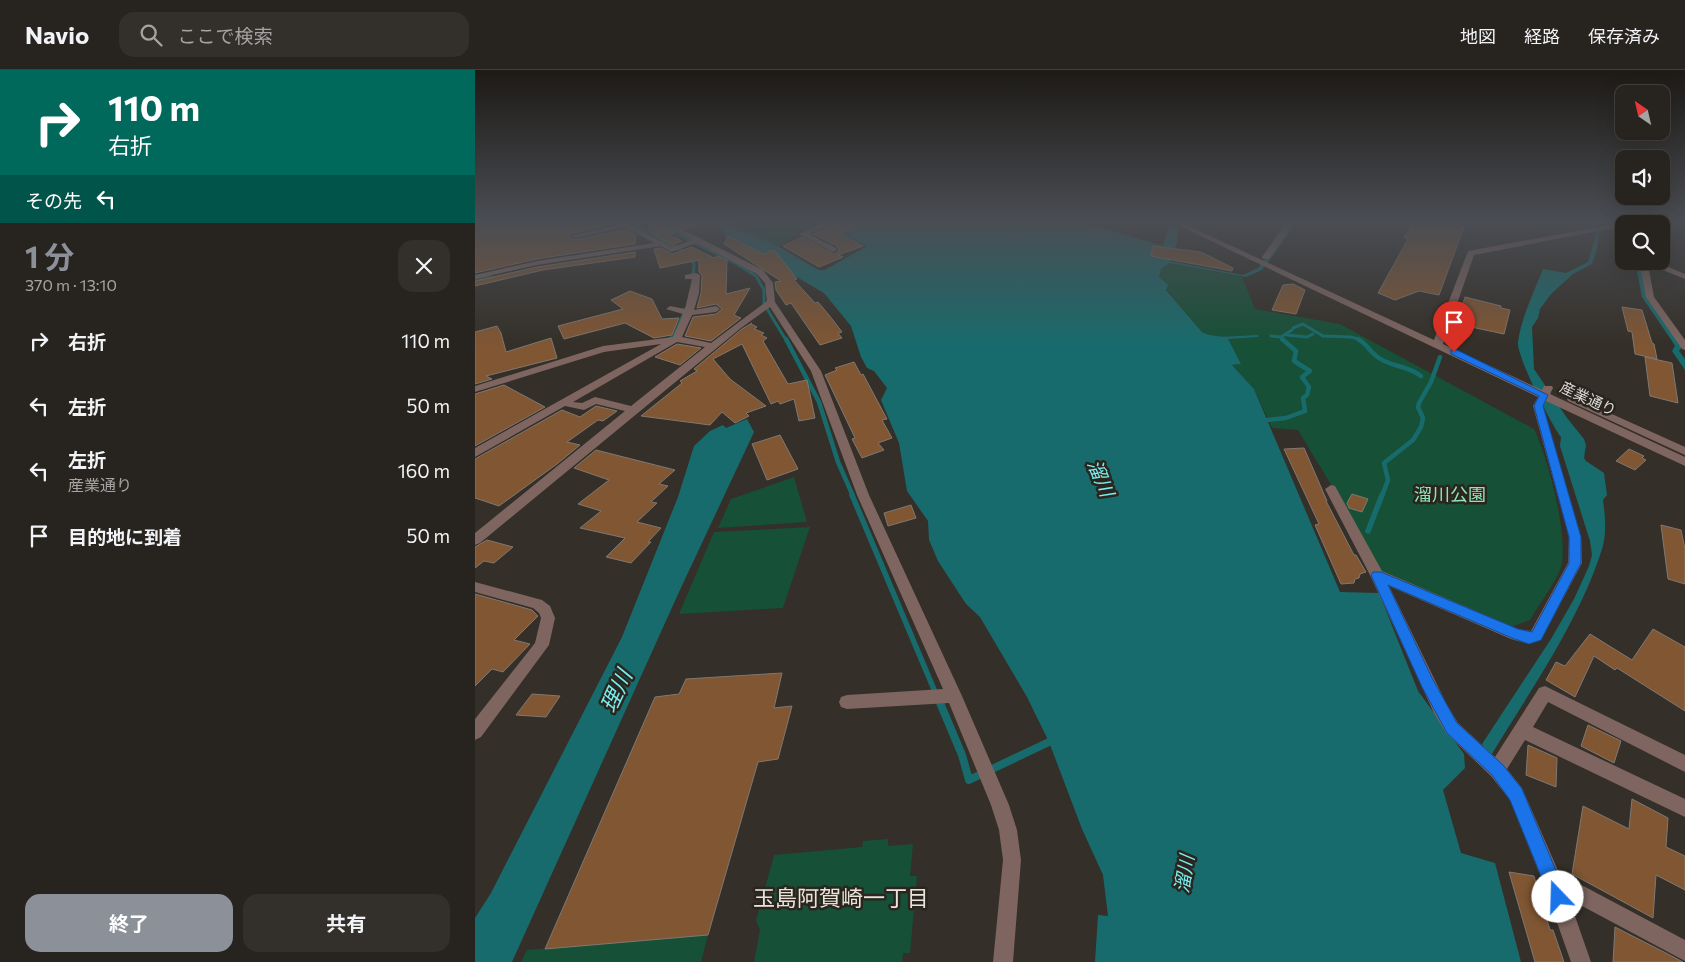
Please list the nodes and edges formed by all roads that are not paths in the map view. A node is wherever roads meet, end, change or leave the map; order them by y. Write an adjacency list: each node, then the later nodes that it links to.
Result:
1 (547, 262): 8 (street)
2 (737, 262): 11 (street)
3 (1267, 262): 16 (street, 産業通り)
4 (1275, 262): 16 (street, 産業通り)
5 (1468, 262): 16 (street)
6 (1645, 270): 18 (street)
7 (1668, 270): 10 (street)
8 (475, 277)
9 (691, 277): 14 (street)
10 (1685, 277)
11 (771, 302): 17 (street); 30 (street)
12 (670, 309): 14 (street)
13 (716, 309): 14 (street)
14 (686, 312): 15 (street)
15 (672, 340): 17 (street); 19 (street); 21 (street)
16 (1438, 341): 20 (street, 産業通り)
17 (714, 346): 22 (street)
18 (1685, 348)
19 (475, 389)
20 (1546, 391): 23 (street, 産業通り); 25 (street, 産業通り); 28 (street)
21 (565, 403): 22 (street); 24 (street)
22 (632, 410): 27 (street)
23 (1685, 451)
24 (475, 453)
25 (1685, 462)
26 (1331, 489): 28 (street)
27 (475, 540)
28 (1377, 575): 35 (street)
29 (475, 587): 33 (street)
30 (954, 696): 31 (street); 39 (street)
31 (847, 702)
32 (1522, 730): 34 (street); 35 (street); 36 (street)
33 (475, 732)
34 (1685, 764)
35 (1497, 770): 37 (street)
36 (1685, 808)
37 (1552, 880): 38 (street); 40 (street)
38 (1685, 951)
39 (1003, 962)
40 (1581, 962)

